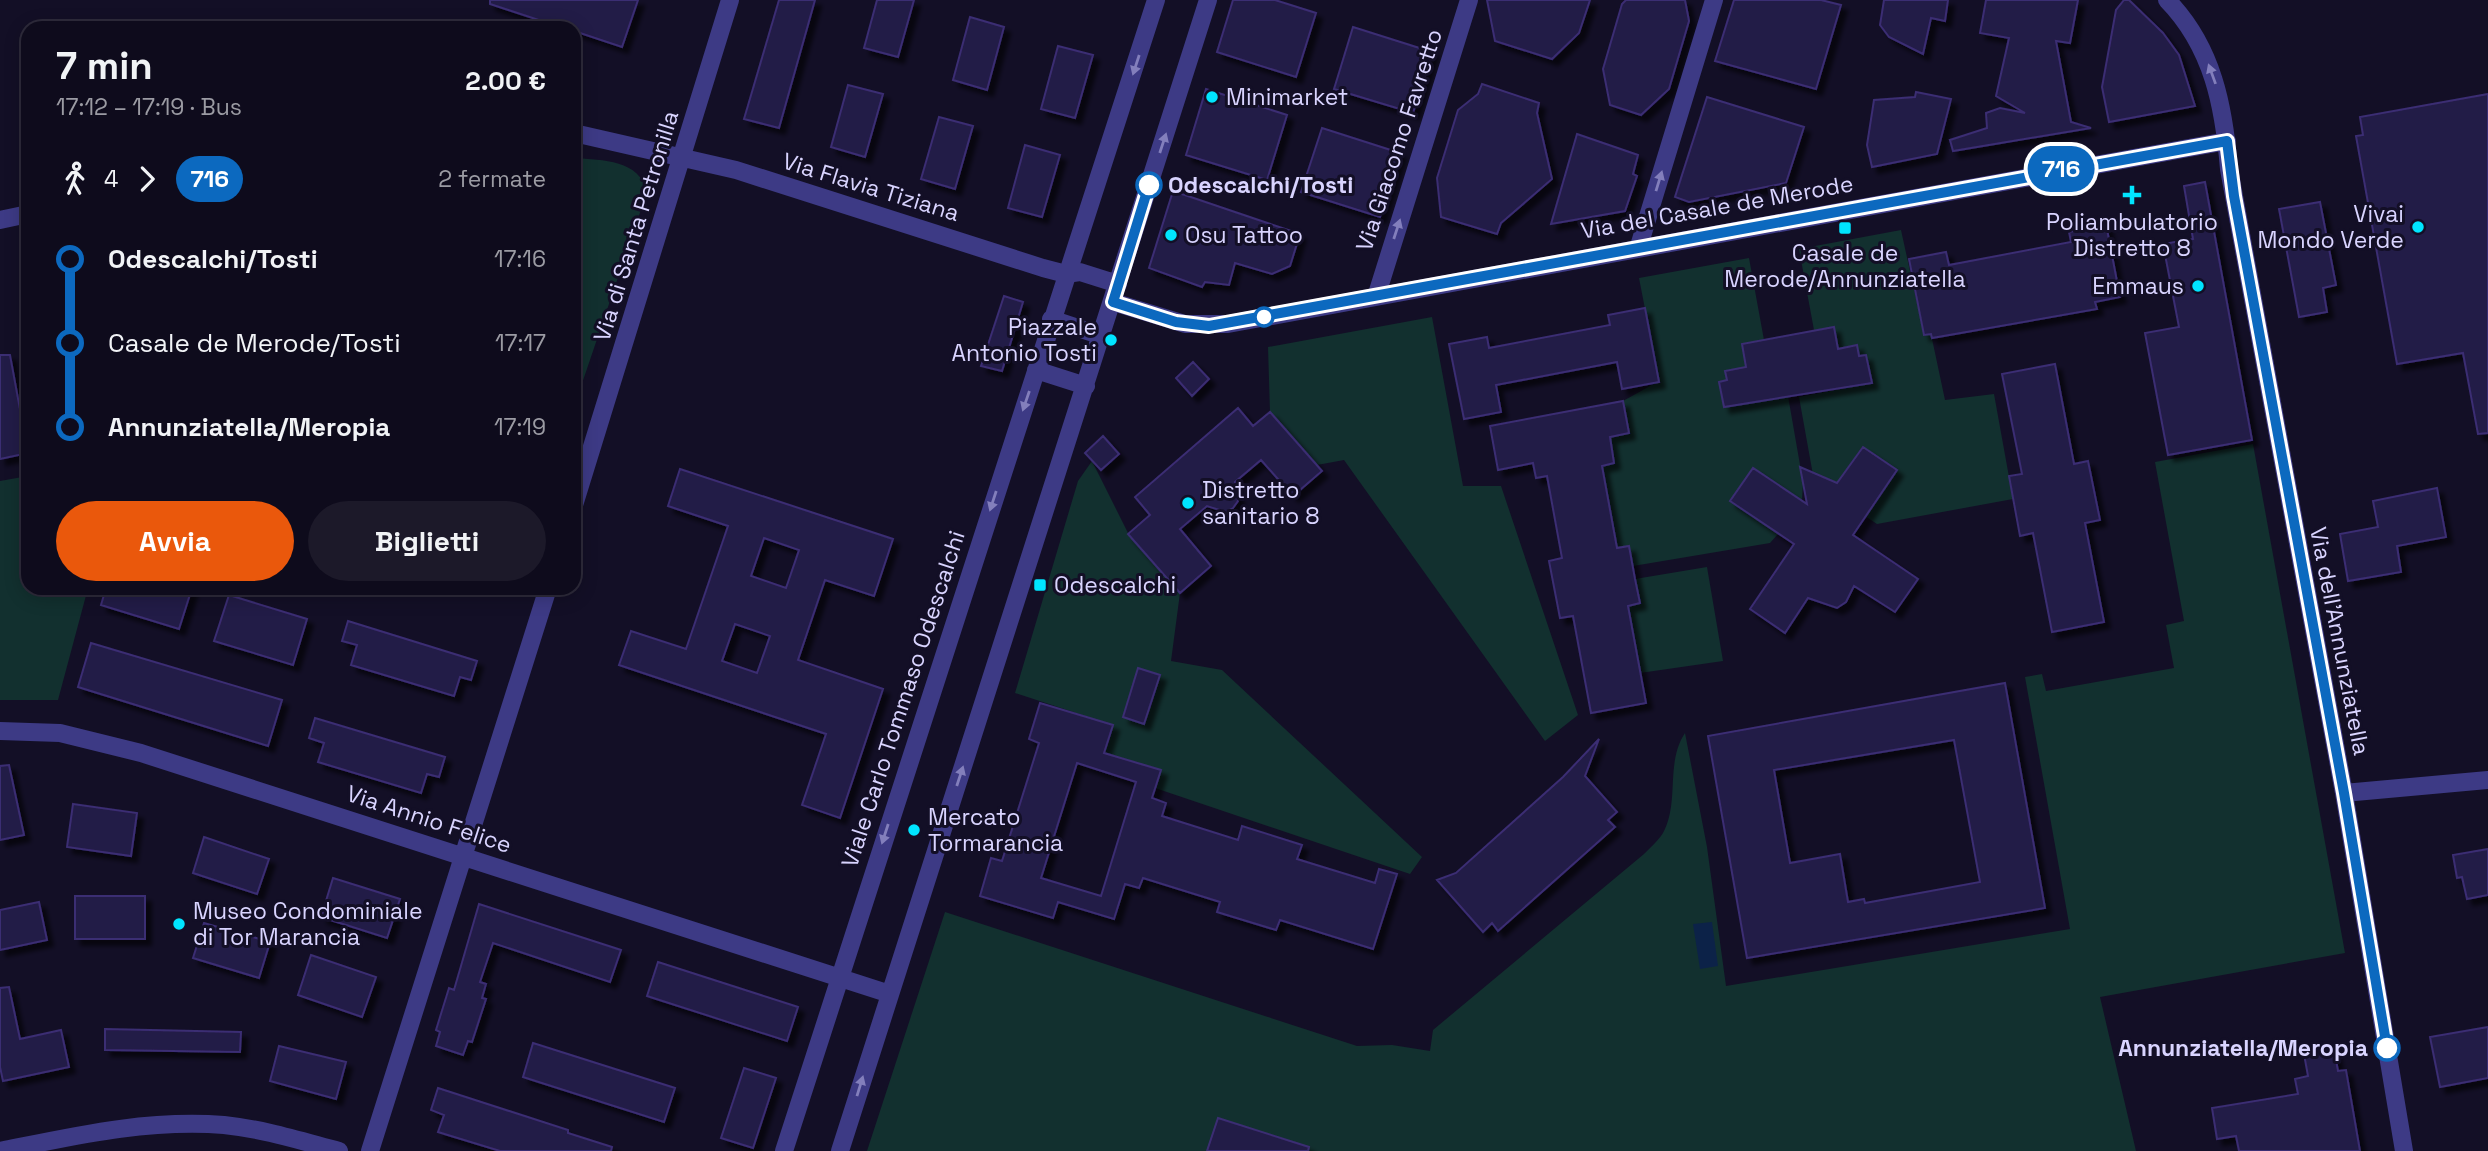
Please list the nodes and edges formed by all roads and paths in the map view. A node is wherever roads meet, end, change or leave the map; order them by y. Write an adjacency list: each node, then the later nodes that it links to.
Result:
1 (730, 0): 9 (street, Via di Santa Petronilla)
2 (1156, 0): 13 (street, one-way to 13)
3 (1208, 0): 14 (street, one-way to 3)
4 (1469, 0): 15 (street, Via Giacomo Favretto, one-way to 4)
5 (1714, 0): 12 (street, one-way to 5)
6 (2167, 0): 8 (street, Via dell'Annunziatella, one-way to 6)
7 (581, 134): 9 (street, Via Flavia Tiziana)
8 (2227, 141): 12 (street, Via del Casale de Merode); 25 (street, Via dell'Annunziatella)
9 (683, 156): 13 (street, Via Flavia Tiziana); 21 (street, Via di Santa Petronilla)
10 (21, 216): 11 (street)
11 (0, 220)
12 (1639, 246): 15 (street, Via del Casale de Merode)
13 (1066, 274): 14 (street); 17 (street)
14 (1118, 284): 16 (street)
15 (1377, 294): 16 (street, Via del Casale de Merode)
16 (1113, 302): 18 (street)
17 (1051, 319): 18 (street); 19 (street)
18 (1102, 336): 20 (street)
19 (1036, 370): 20 (street); 27 (street, Viale Carlo Tommaso Odescalchi, one-way to 27)
20 (1086, 386): 28 (street, one-way to 20)
21 (581, 483)
22 (546, 595): 26 (street)
23 (0, 732): 26 (street, Via Annio Felice)
24 (2488, 780): 25 (street)
25 (2344, 793): 34 (street, Via dell'Annunziatella)
26 (464, 857): 27 (street, Via Annio Felice); 31 (street)
27 (839, 977): 28 (street); 32 (street, Viale Carlo Tommaso Odescalchi)
28 (890, 994): 33 (street, one-way to 28)
29 (0, 1151): 30 (street)
30 (339, 1151)
31 (370, 1151)
32 (784, 1151)
33 (840, 1151)
34 (2404, 1151)

